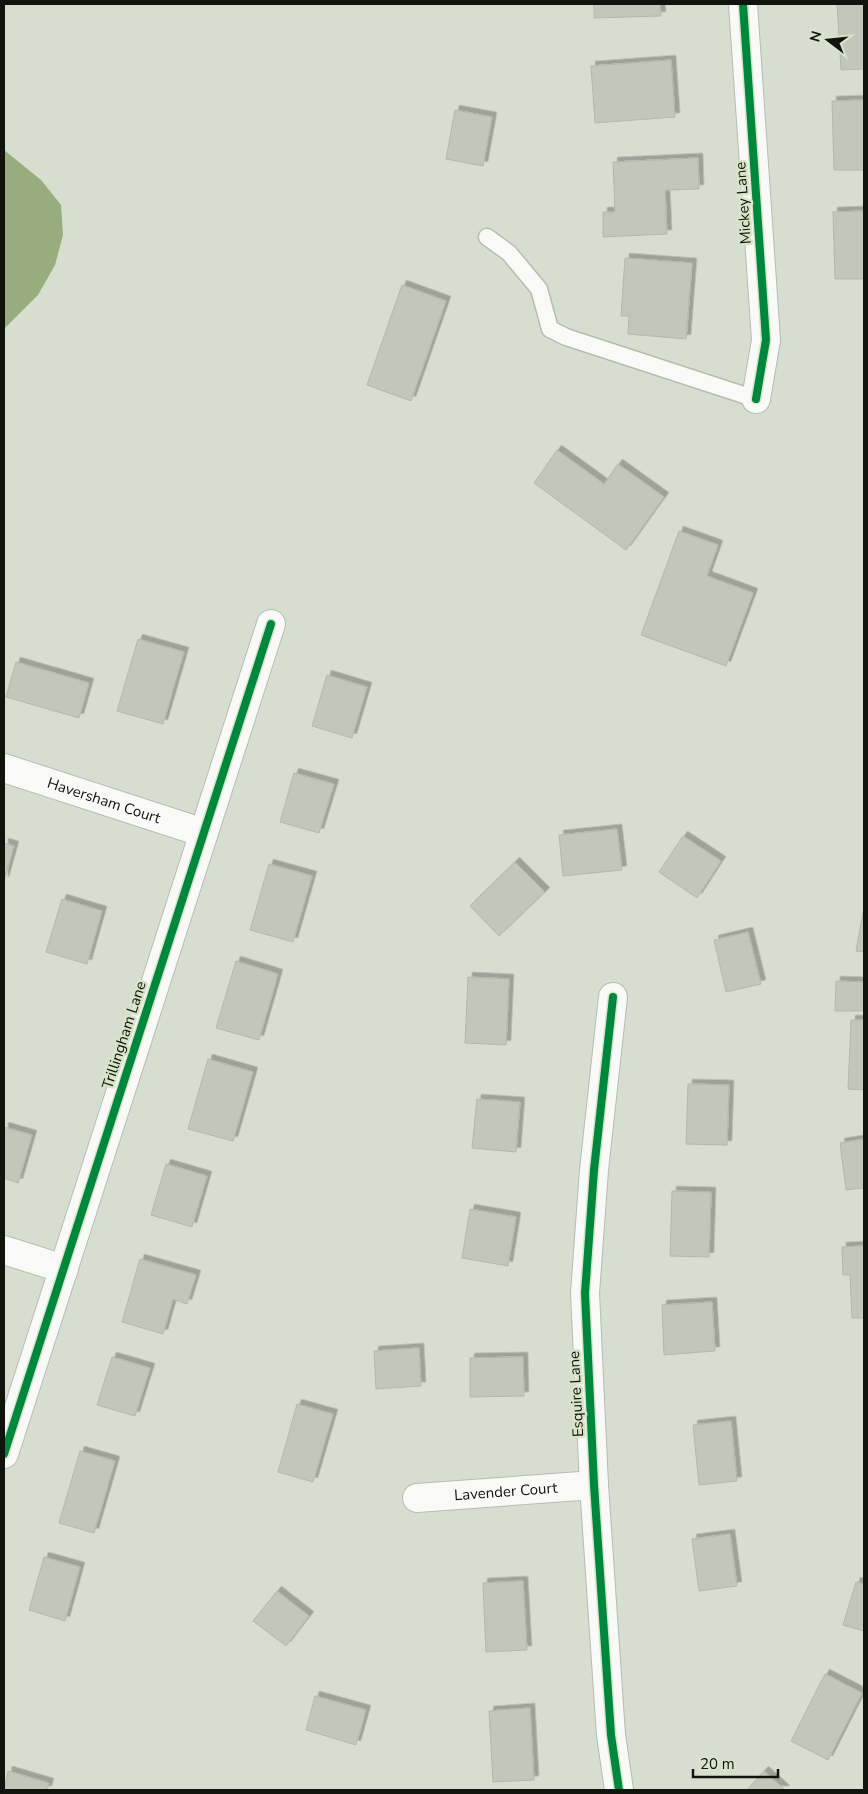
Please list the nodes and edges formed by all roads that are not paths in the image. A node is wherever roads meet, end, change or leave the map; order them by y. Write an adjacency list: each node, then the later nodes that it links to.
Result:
1 (743, 4): 3 (street, Mickey Lane)
2 (487, 237): 3 (lane)
3 (756, 399)
4 (270, 624): 6 (street, Trillingham Lane)
5 (4, 768): 6 (street, Haversham Court)
6 (204, 832): 9 (street, Trillingham Lane)
7 (614, 997): 11 (street, Esquire Lane)
8 (4, 1250): 9 (street)
9 (64, 1269): 10 (street, Trillingham Lane)
10 (4, 1454)
11 (594, 1485): 12 (street, Lavender Court); 13 (street, Esquire Lane)
12 (417, 1498)
13 (619, 1790)

